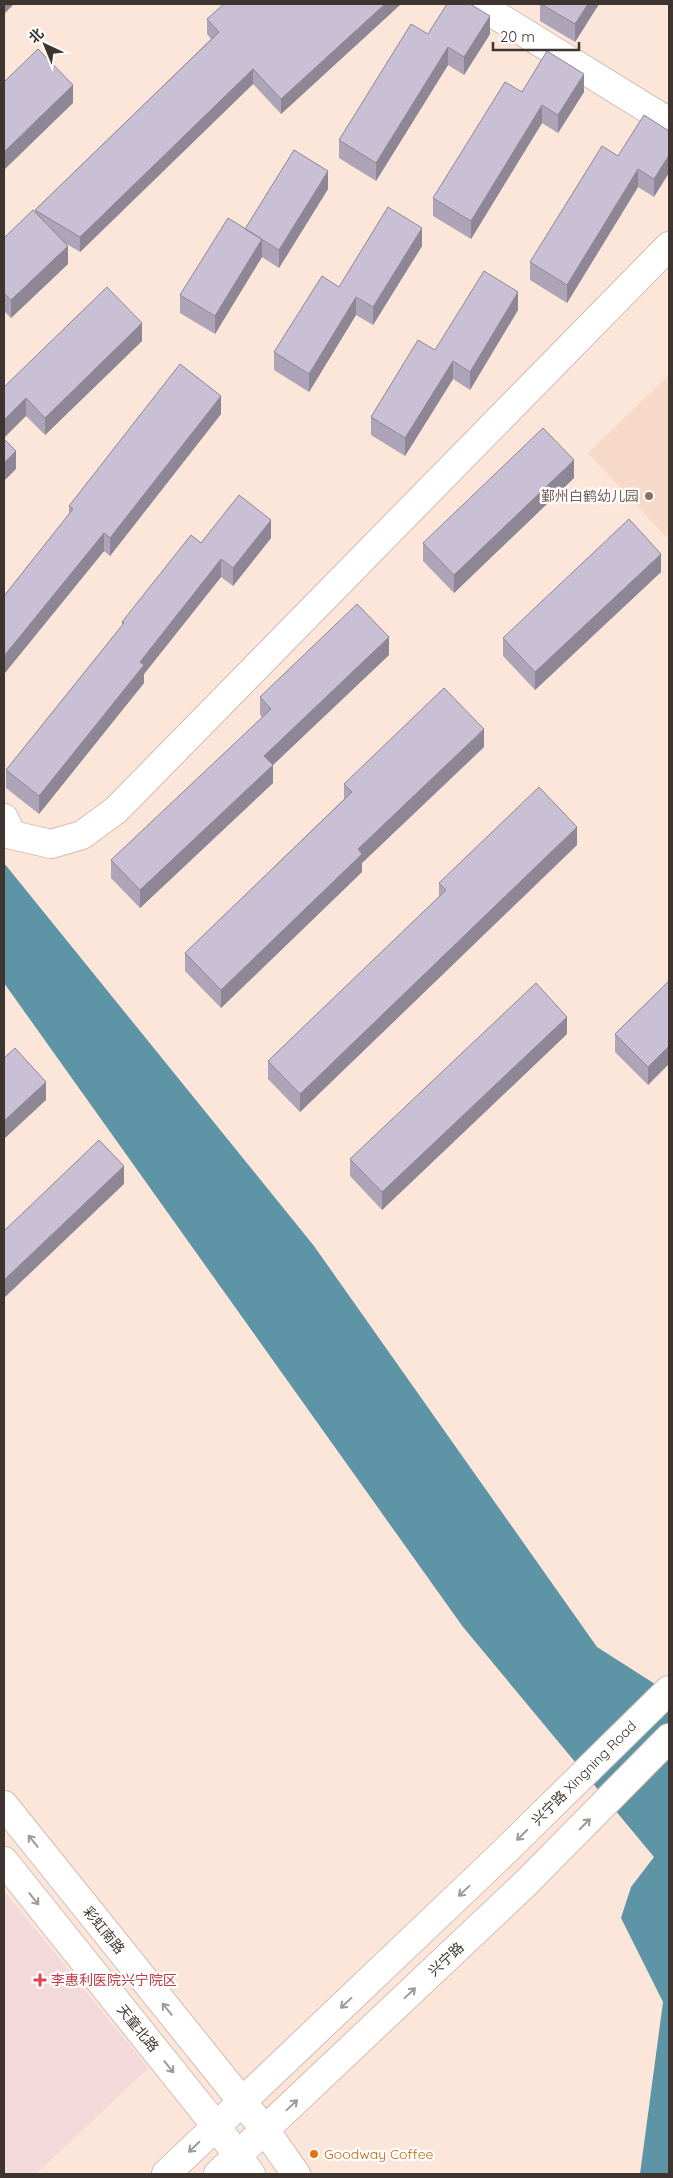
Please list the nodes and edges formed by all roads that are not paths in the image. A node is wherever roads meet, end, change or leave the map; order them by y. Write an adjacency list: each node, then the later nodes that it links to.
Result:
1 (478, 4): 2 (main road)
2 (669, 122)
3 (669, 246): 4 (main road)
4 (4, 818)
5 (669, 1690): 9 (main road, 兴宁路 Xingning Road, one-way to 9)
6 (669, 1738): 11 (main road, 兴宁路, one-way to 6)
7 (4, 1804): 9 (main road, 彩虹南路, one-way to 7)
8 (4, 1861): 10 (main road, 天童北路, one-way to 10)
9 (242, 2101): 10 (main road); 11 (main road)
10 (216, 2126): 12 (main road, 天童北路); 13 (main road, one-way to 13)
11 (265, 2130): 12 (main road, 兴宁路); 15 (main road)
12 (244, 2165): 14 (main road, 兴宁路)
13 (166, 2174)
14 (218, 2174)
15 (296, 2174)

